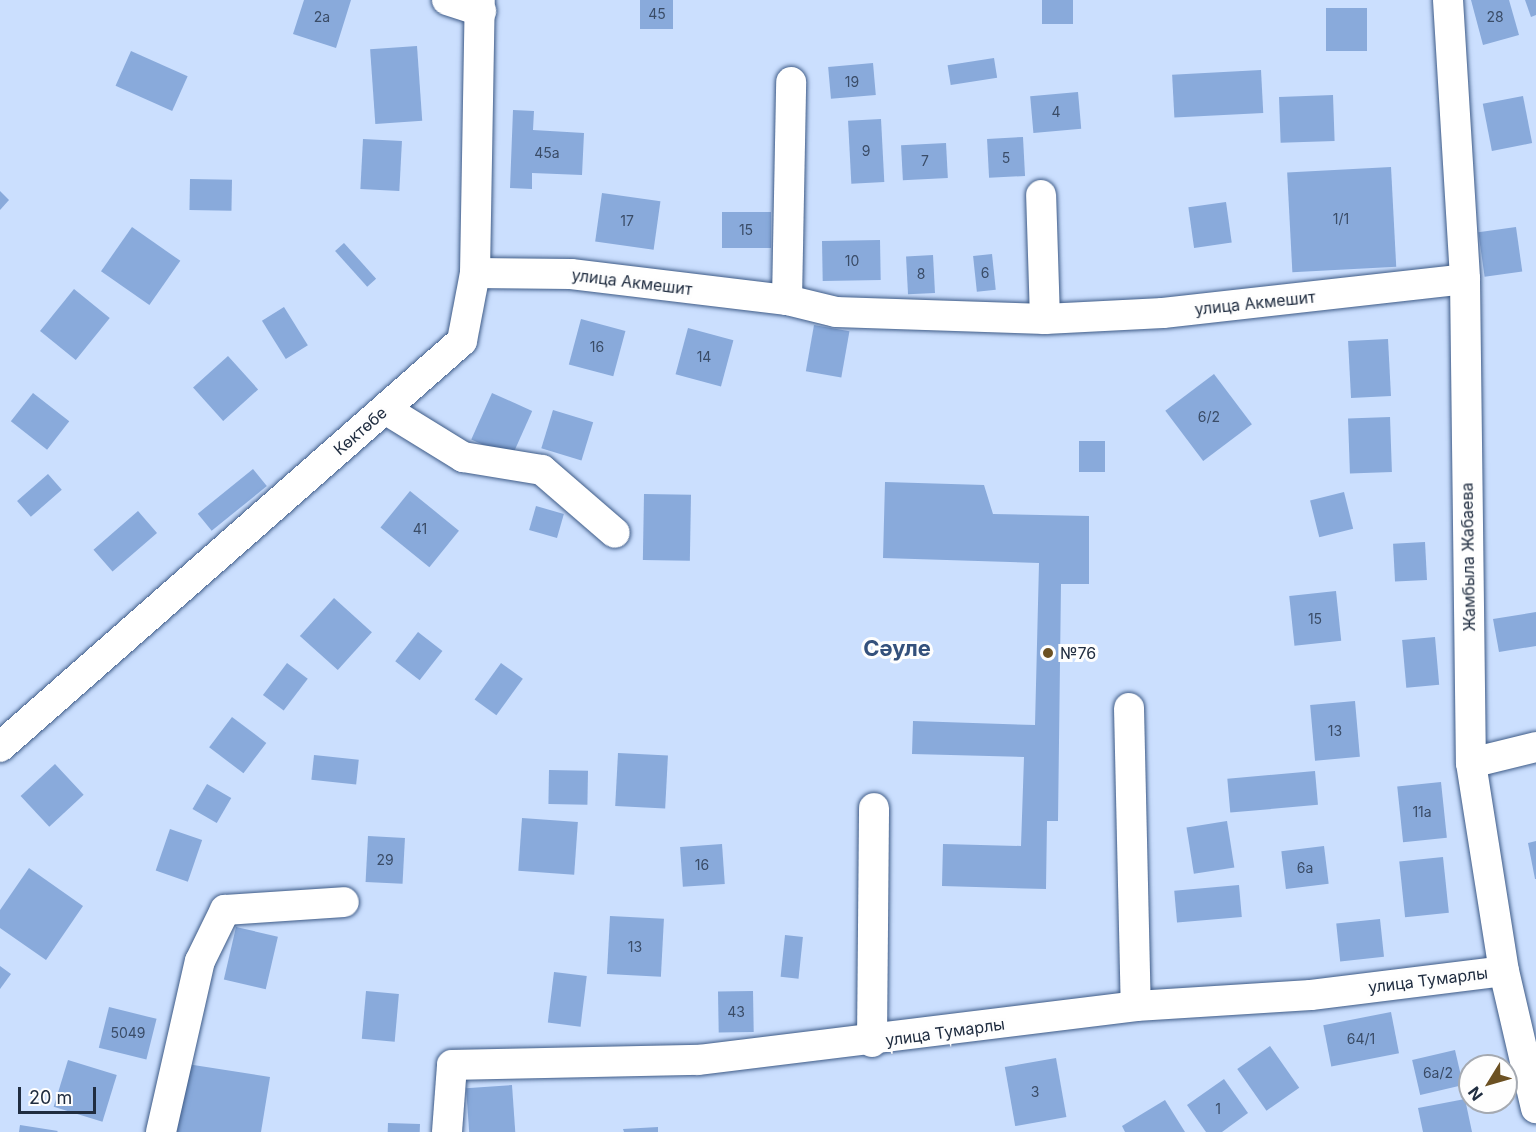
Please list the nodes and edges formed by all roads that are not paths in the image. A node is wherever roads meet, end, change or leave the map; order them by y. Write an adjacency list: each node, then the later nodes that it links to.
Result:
1 (447, 0): 3 (street)
2 (1448, 0): 7 (street, Жамбыла Жабаева)
3 (480, 5): 6 (street, Көктөбе)
4 (791, 82): 8 (street)
5 (1041, 195): 9 (street)
6 (475, 273): 8 (street, улица Акмешит); 10 (street, Көктөбе)
7 (1465, 279): 9 (street, улица Акмешит); 15 (street, Жамбыла Жабаева)
8 (787, 300): 9 (street, улица Акмешит)
9 (1045, 319)
10 (385, 409): 11 (street); 13 (street, Көктөбе)
11 (615, 533)
12 (1129, 708): 19 (street)
13 (0, 747)
14 (1536, 747): 15 (street)
15 (1471, 763): 18 (street, Жамбыла Жабаева)
16 (874, 808): 20 (street)
17 (344, 902): 22 (street)
18 (1504, 971): 19 (street, улица Тумарлы); 21 (street, Жамбыла Жабаева)
19 (1136, 1006): 20 (street, улица Тумарлы)
20 (872, 1042): 23 (street, улица Тумарлы)
21 (1536, 1108)
22 (161, 1132)
23 (447, 1132)

